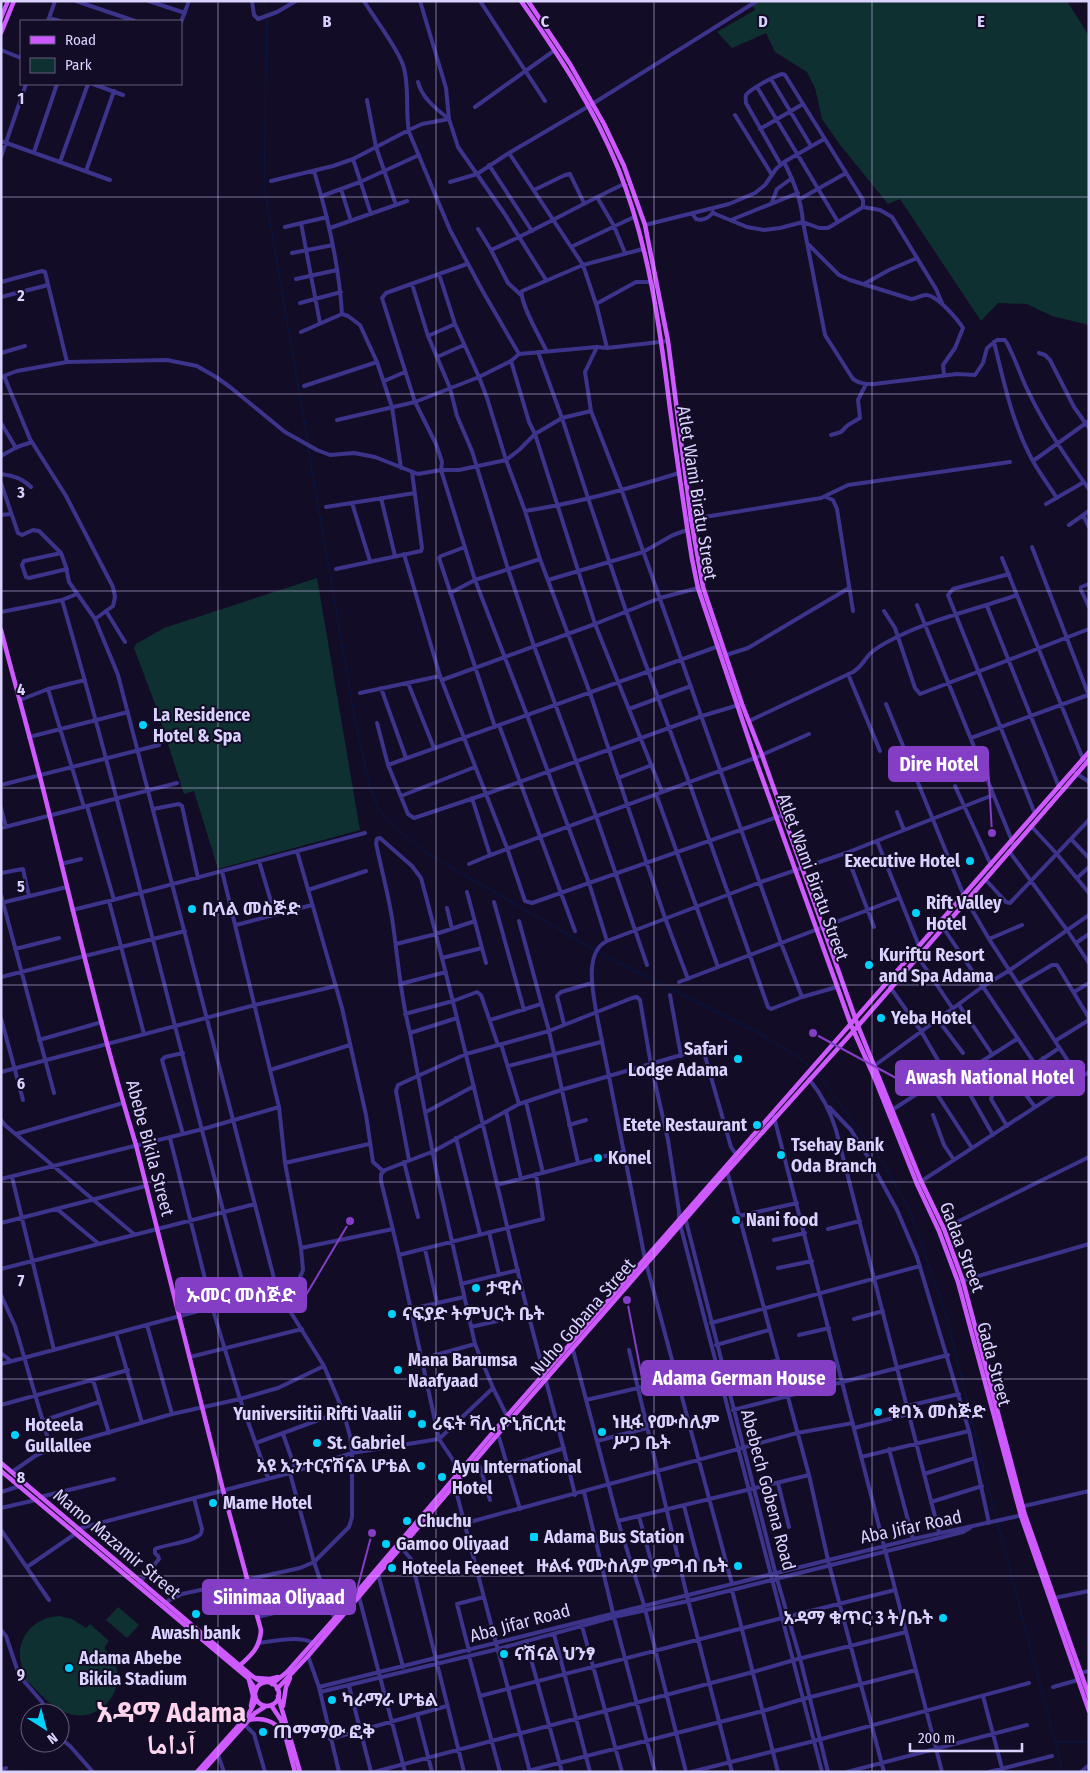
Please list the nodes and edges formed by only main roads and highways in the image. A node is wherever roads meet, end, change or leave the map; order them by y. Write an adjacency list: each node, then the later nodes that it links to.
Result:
1 (8, 1): 5 (main road)
2 (14, 1): 6 (main road)
3 (521, 1): 7 (main road, Atlet Wami Biratu Street)
4 (528, 1): 7 (main road, Atlet Wami Biratu Street)
5 (1, 18)
6 (1, 33)
7 (688, 520): 9 (main road, Atlet Wami Biratu Street); 9 (main road, Atlet Wami Biratu Street)
8 (1, 630): 36 (main road, Abebe Bikila Street)
9 (720, 646): 10 (main road, Atlet Wami Biratu Street); 10 (main road, Atlet Wami Biratu Street)
10 (740, 705): 15 (main road, Atlet Wami Biratu Street); 15 (main road, Atlet Wami Biratu Street)
11 (1089, 752): 12 (main road)
12 (1086, 760): 13 (main road)
13 (1075, 772): 14 (main road); 14 (main road)
14 (1013, 843): 16 (main road); 16 (main road)
15 (799, 870): 19 (main road, Atlet Wami Biratu Street); 21 (main road, Atlet Wami Biratu Street)
16 (966, 898): 17 (main road)
17 (941, 925): 18 (main road); 18 (main road)
18 (916, 953): 19 (main road); 20 (main road)
19 (856, 1020): 20 (main road, Atlet Wami Biratu Street); 21 (main road)
20 (858, 1026): 21 (main road); 23 (main road, Gadaa Street)
21 (852, 1028): 22 (main road, Nuho Gobana Street); 23 (main road)
22 (738, 1157): 24 (main road, Nuho Gobana Street); 24 (main road, Nuho Gobana Street)
23 (919, 1183): 31 (main road, Gadaa Street)
24 (646, 1262): 25 (main road, Nuho Gobana Street); 25 (main road, Nuho Gobana Street)
25 (544, 1378): 26 (main road, Nuho Gobana Street); 26 (main road, Nuho Gobana Street)
26 (497, 1432): 29 (main road, Nuho Gobana Street); 29 (main road, Nuho Gobana Street)
27 (1, 1463): 30 (main road, Mamo Mazamir Street)
28 (1, 1471): 30 (main road, Mamo Mazamir Street)
29 (458, 1478): 32 (main road, Nuho Gobana Street)
30 (38, 1498): 35 (main road, Mamo Mazamir Street)
31 (1023, 1515): 38 (main road); 38 (main road)
32 (400, 1545): 33 (main road, Nuho Gobana Street); 33 (main road, Nuho Gobana Street)
33 (337, 1619): 34 (main road, Nuho Gobana Street)
34 (315, 1644): 37 (main road, Nuho Gobana Street); 39 (main road, Nuho Gobana Street)
35 (233, 1663): 36 (main road, Mamo Mazamir Street); 40 (main road, Mamo Mazamir Street)
36 (239, 1666): 40 (main road, Mamo Mazamir Street)
37 (284, 1674): 40 (main road); 42 (main road, Nuho Gobana Street)
38 (1078, 1674): 46 (main road); 49 (main road)
39 (290, 1676): 43 (main road, Nuho Gobana Street); 52 (main road)
40 (250, 1677): 41 (main road, Mamo Mazamir Street); 44 (main road, Mamo Mazamir Street); 50 (main road)
41 (263, 1683): 42 (main road); 44 (main road)
42 (272, 1684): 43 (main road)
43 (277, 1689): 45 (main road)
44 (256, 1690): 47 (main road)
45 (278, 1696): 48 (main road); 52 (main road)
46 (1089, 1696)
47 (256, 1700): 48 (main road); 50 (main road)
48 (268, 1706): 51 (main road); 53 (main road)
49 (1089, 1711)
50 (250, 1712): 54 (main road)
51 (246, 1722): 53 (main road); 54 (main road)
52 (287, 1725): 58 (main road)
53 (284, 1733): 57 (main road)
54 (217, 1751): 55 (main road); 56 (main road)
55 (197, 1772)
56 (202, 1772)
57 (295, 1772)
58 (300, 1772)

